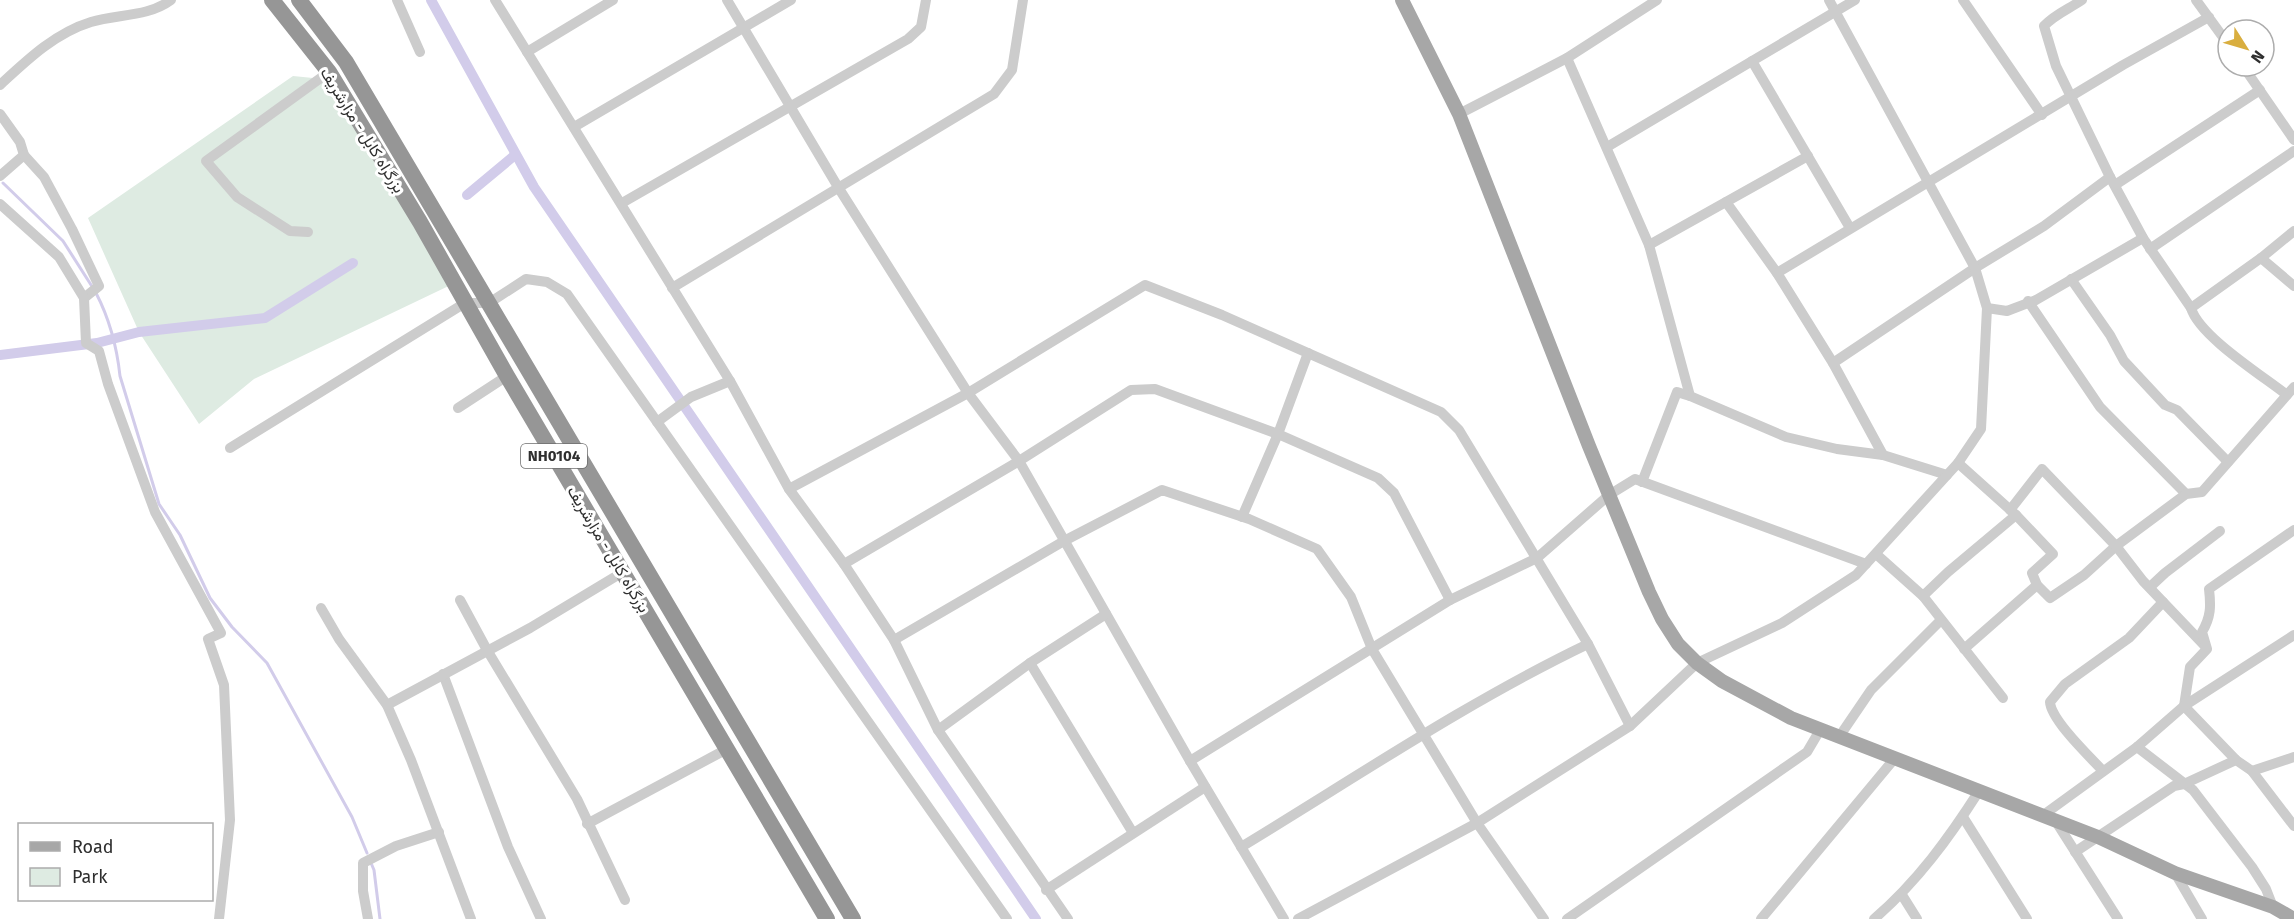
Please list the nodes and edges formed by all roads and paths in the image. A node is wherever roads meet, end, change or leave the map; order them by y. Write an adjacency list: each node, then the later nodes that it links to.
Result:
1 (171, 0): 28 (street)
2 (272, 0): 26 (highway, بزرگراه کابل - مزارشریف / NH0104)
3 (299, 0): 65 (highway, بزرگراه کابل - مزارشریف / NH0104)
4 (397, 0): 22 (street)
5 (495, 0): 23 (street)
6 (613, 0): 23 (street)
7 (727, 0): 21 (street)
8 (791, 0): 21 (street)
9 (926, 0): 31 (street)
10 (1023, 0): 46 (street)
11 (1402, 0): 33 (main road)
12 (1657, 0): 24 (street)
13 (1829, 0): 18 (street)
14 (1855, 0): 18 (street)
15 (1963, 0): 34 (street)
16 (2082, 0): 30 (street)
17 (2196, 0): 19 (street)
18 (1836, 12): 25 (street); 45 (street)
19 (2209, 17): 20 (street); 30 (street)
20 (2216, 27)
21 (744, 28): 31 (street); 35 (street)
22 (420, 52)
23 (527, 52): 35 (street)
24 (1567, 58): 33 (street); 37 (street)
25 (1752, 61): 37 (street); 40 (street)
26 (328, 72): 52 (street); 64 (highway, بزرگراه کابل - مزارشریف / NH0104)
27 (2252, 78): 29 (street)
28 (0, 85)
29 (2260, 90): 36 (street); 44 (street)
30 (2072, 97): 34 (street); 44 (street)
31 (791, 106): 46 (street); 48 (street)
32 (0, 114): 39 (street)
33 (1459, 114): 87 (main road)
34 (2042, 115): 45 (street)
35 (574, 127): 48 (street)
36 (2294, 140)
37 (1607, 147): 54 (street)
38 (2294, 151): 41 (street)
39 (24, 155): 43 (street); 62 (street)
40 (1808, 156): 47 (street); 50 (street)
41 (2284, 157): 42 (street); 55 (street)
42 (2294, 166)
43 (0, 177)
44 (2112, 181): 53 (street); 57 (street)
45 (1929, 183): 50 (street); 57 (street)
46 (838, 187): 61 (street); 73 (street)
47 (1726, 202): 54 (street); 58 (street)
48 (622, 203): 61 (street)
49 (0, 204): 62 (street)
50 (1850, 228): 58 (street)
51 (2294, 231): 56 (street)
52 (308, 232)
53 (2143, 238): 55 (street); 59 (street)
54 (1649, 245): 74 (street)
55 (2150, 249): 67 (street)
56 (2261, 258): 60 (street); 67 (street)
57 (1976, 268): 66 (street); 69 (street)
58 (1778, 273): 69 (street)
59 (2072, 279): 63 (street); 81 (street)
60 (2294, 286)
61 (672, 288): 71 (street)
62 (91, 293): 152 (street)
63 (2028, 301): 66 (street); 86 (street)
64 (465, 303): 65 (street); 70 (highway, بزرگراه کابل - مزارشریف / NH0104); 78 (street)
65 (489, 303): 76 (street); 157 (highway, بزرگراه کابل - مزارشریف / NH0104)
66 (1987, 308): 82 (street)
67 (2191, 308): 72 (street)
68 (1308, 353): 73 (street); 77 (street); 95 (street)
69 (1833, 363): 79 (street)
70 (507, 376): 75 (street); 98 (highway, بزرگراه کابل - مزارشریف / NH0104)
71 (730, 381): 76 (street); 85 (street)
72 (2291, 391): 81 (street)
73 (968, 393): 80 (street); 85 (street)
74 (1690, 396): 79 (street); 84 (street)
75 (458, 408)
76 (657, 422): 158 (street)
77 (1278, 434): 80 (street); 89 (street); 103 (street)
78 (230, 448)
79 (1883, 455): 83 (street)
80 (1019, 462): 92 (street); 96 (street)
81 (2228, 462): 86 (street)
82 (1958, 463): 83 (street); 88 (street)
83 (1947, 475): 94 (street)
84 (1642, 482): 87 (street); 97 (street)
85 (789, 489): 96 (street)
86 (2186, 494): 93 (street)
87 (1609, 495): 95 (street); 116 (main road)
88 (2013, 513): 93 (street); 99 (street); 101 (street)
89 (1242, 517): 92 (street); 111 (street)
90 (2294, 530): 113 (street)
91 (2220, 531): 100 (street)
92 (1064, 541): 106 (street); 109 (street)
93 (2116, 546): 99 (street); 100 (street)
94 (1876, 554): 97 (street); 101 (street)
95 (1537, 558): 103 (street); 110 (street)
96 (844, 564): 109 (street)
97 (1866, 564): 116 (street)
98 (623, 572): 114 (street); 127 (highway, بزرگراه کابل - مزارشریف / NH0104)
99 (2037, 585): 112 (street)
100 (2150, 587): 104 (street)
101 (1923, 596): 107 (street)
102 (460, 600): 114 (street)
103 (1450, 600): 111 (street)
104 (2163, 602): 113 (street); 132 (street)
105 (321, 608): 119 (street)
106 (1106, 614): 115 (street); 131 (street)
107 (1941, 620): 112 (street); 125 (street)
108 (2294, 635): 120 (street)
109 (894, 640): 123 (street)
110 (1588, 644): 121 (street); 124 (street)
111 (1372, 649): 124 (street); 131 (street)
112 (1964, 649): 118 (street)
113 (2208, 649): 120 (street)
114 (487, 650): 117 (street); 140 (street)
115 (1030, 663): 123 (street); 143 (street)
116 (1697, 663): 121 (street); 122 (main road)
117 (442, 674): 119 (street); 155 (street)
118 (2003, 698)
119 (387, 705): 142 (street)
120 (2184, 706): 126 (street); 130 (street)
121 (1630, 726): 139 (street)
122 (1820, 729): 125 (main road); 163 (street)
123 (938, 730): 148 (street)
124 (1425, 734): 139 (street); 145 (street)
125 (1839, 737): 129 (main road)
126 (2137, 747): 132 (street); 134 (street)
127 (727, 749): 140 (street); 156 (highway, بزرگراه کابل - مزارشریف / NH0104)
128 (2294, 757): 133 (street)
129 (1895, 758): 136 (main road); 164 (street)
130 (2236, 760): 133 (street); 134 (street)
131 (1190, 761): 135 (street)
132 (2103, 771): 138 (street)
133 (2252, 771): 141 (street)
134 (2184, 784): 144 (street); 151 (street)
135 (1205, 787): 143 (street); 145 (street)
136 (1979, 791): 137 (street); 138 (main road)
137 (1963, 817): 149 (street); 167 (street)
138 (2048, 818): 144 (main road); 146 (street)
139 (1477, 823): 161 (street); 162 (street)
140 (587, 824): 150 (street)
141 (2294, 826)
142 (439, 832): 153 (street); 154 (street)
143 (1133, 833): 148 (street)
144 (2098, 837): 146 (street); 147 (main road)
145 (1241, 847): 160 (street)
146 (2075, 852): 168 (street)
147 (2175, 873): 151 (main road); 169 (street)
148 (1046, 890): 159 (street)
149 (1902, 895): 165 (street); 166 (street)
150 (625, 900)
151 (2273, 906): 170 (main road)
152 (219, 919)
153 (368, 919)
154 (471, 919)
155 (541, 919)
156 (827, 919)
157 (853, 919)
158 (1007, 919)
159 (1068, 919)
160 (1284, 919)
161 (1298, 919)
162 (1544, 919)
163 (1567, 919)
164 (1761, 919)
165 (1874, 919)
166 (1917, 919)
167 (2026, 919)
168 (2118, 919)
169 (2202, 919)
170 (2294, 919)

